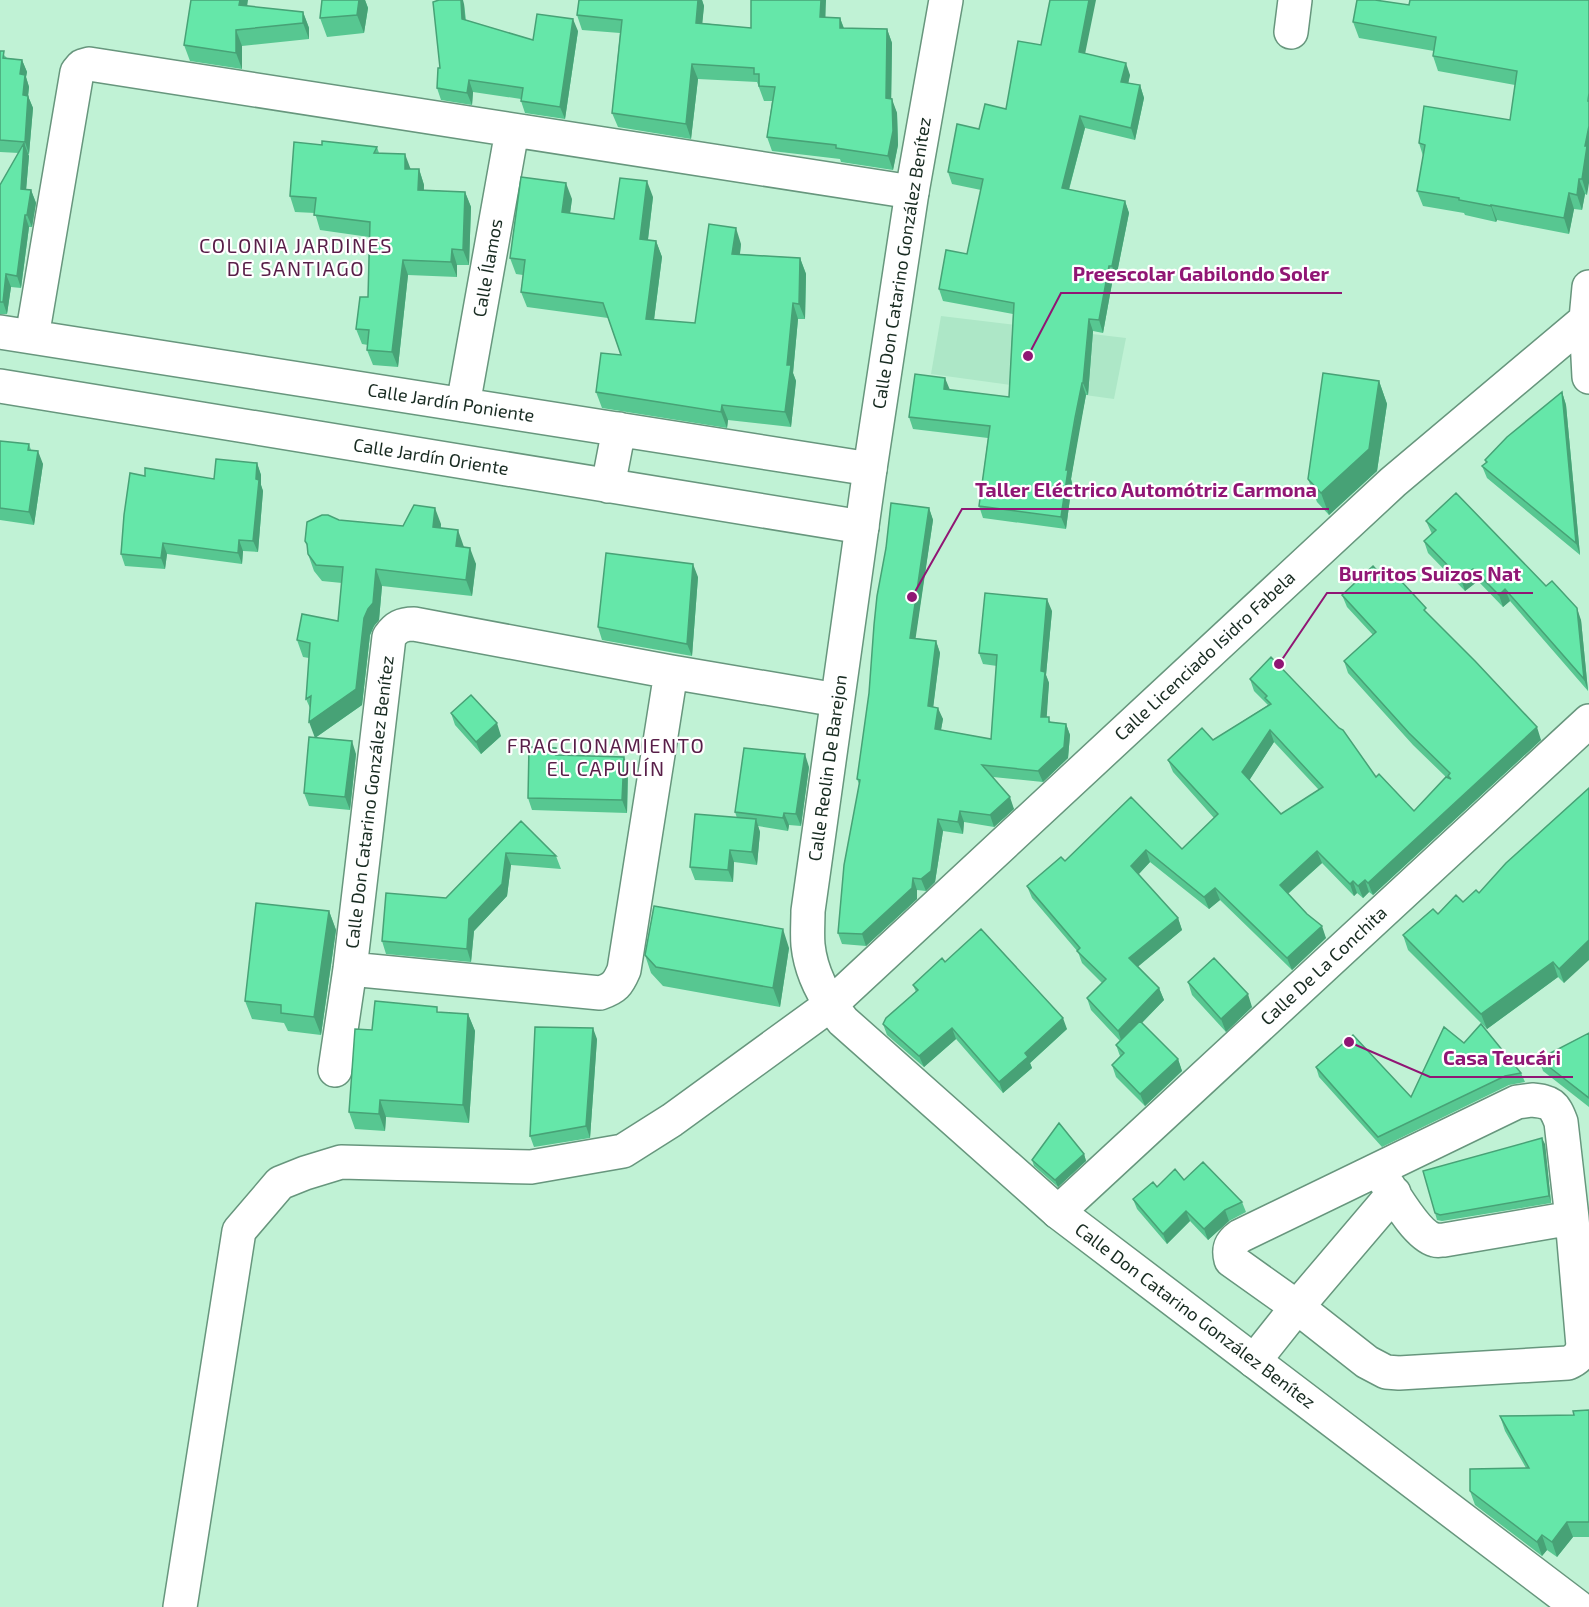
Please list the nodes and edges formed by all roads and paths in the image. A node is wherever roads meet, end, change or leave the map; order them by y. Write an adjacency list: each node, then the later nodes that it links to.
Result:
1 (946, 0): 5 (street, Calle Don Catarino González Benítez)
2 (1295, 0): 3 (street)
3 (1291, 32)
4 (512, 131): 5 (street); 8 (street); 11 (street, Calle Ílamos)
5 (912, 192): 13 (street, Calle Don Catarino González Benítez)
6 (1588, 308): 9 (street); 20 (street, Calle Licenciado Isidro Fabela)
7 (0, 332): 8 (street, Calle Jardín Poniente)
8 (32, 337): 11 (street, Calle Jardín Poniente)
9 (1589, 377)
10 (0, 386): 14 (street, Calle Jardín Oriente)
11 (463, 405): 12 (street, Calle Jardín Poniente)
12 (619, 429): 13 (street, Calle Jardín Poniente); 14 (street)
13 (870, 469): 15 (street, Calle Don Catarino González Benítez)
14 (608, 486): 15 (street, Calle Jardín Oriente)
15 (862, 527): 17 (street, Calle Reolin De Barejon)
16 (670, 672): 17 (street, Calle Don Catarino González Benítez); 19 (street, Calle Don Catarino González Benítez); 19 (street, Calle Don Catarino González Benítez)
17 (837, 700): 20 (street, Calle Reolin De Barejon)
18 (1589, 721): 23 (street, Calle De La Conchita)
19 (350, 969): 21 (street, Calle Don Catarino González Benítez)
20 (830, 1005): 23 (street, Calle Don Catarino González Benítez); 27 (street, Calle Licenciado Isidro Fabela)
21 (335, 1070)
22 (1386, 1181): 24 (street); 24 (street); 25 (street); 25 (street)
23 (1058, 1212): 26 (street, Calle Don Catarino González Benítez)
24 (1572, 1218): 25 (street)
25 (1297, 1307): 26 (street)
26 (1254, 1361): 28 (street, Calle Don Catarino González Benítez)
27 (180, 1607)
28 (1578, 1607)

